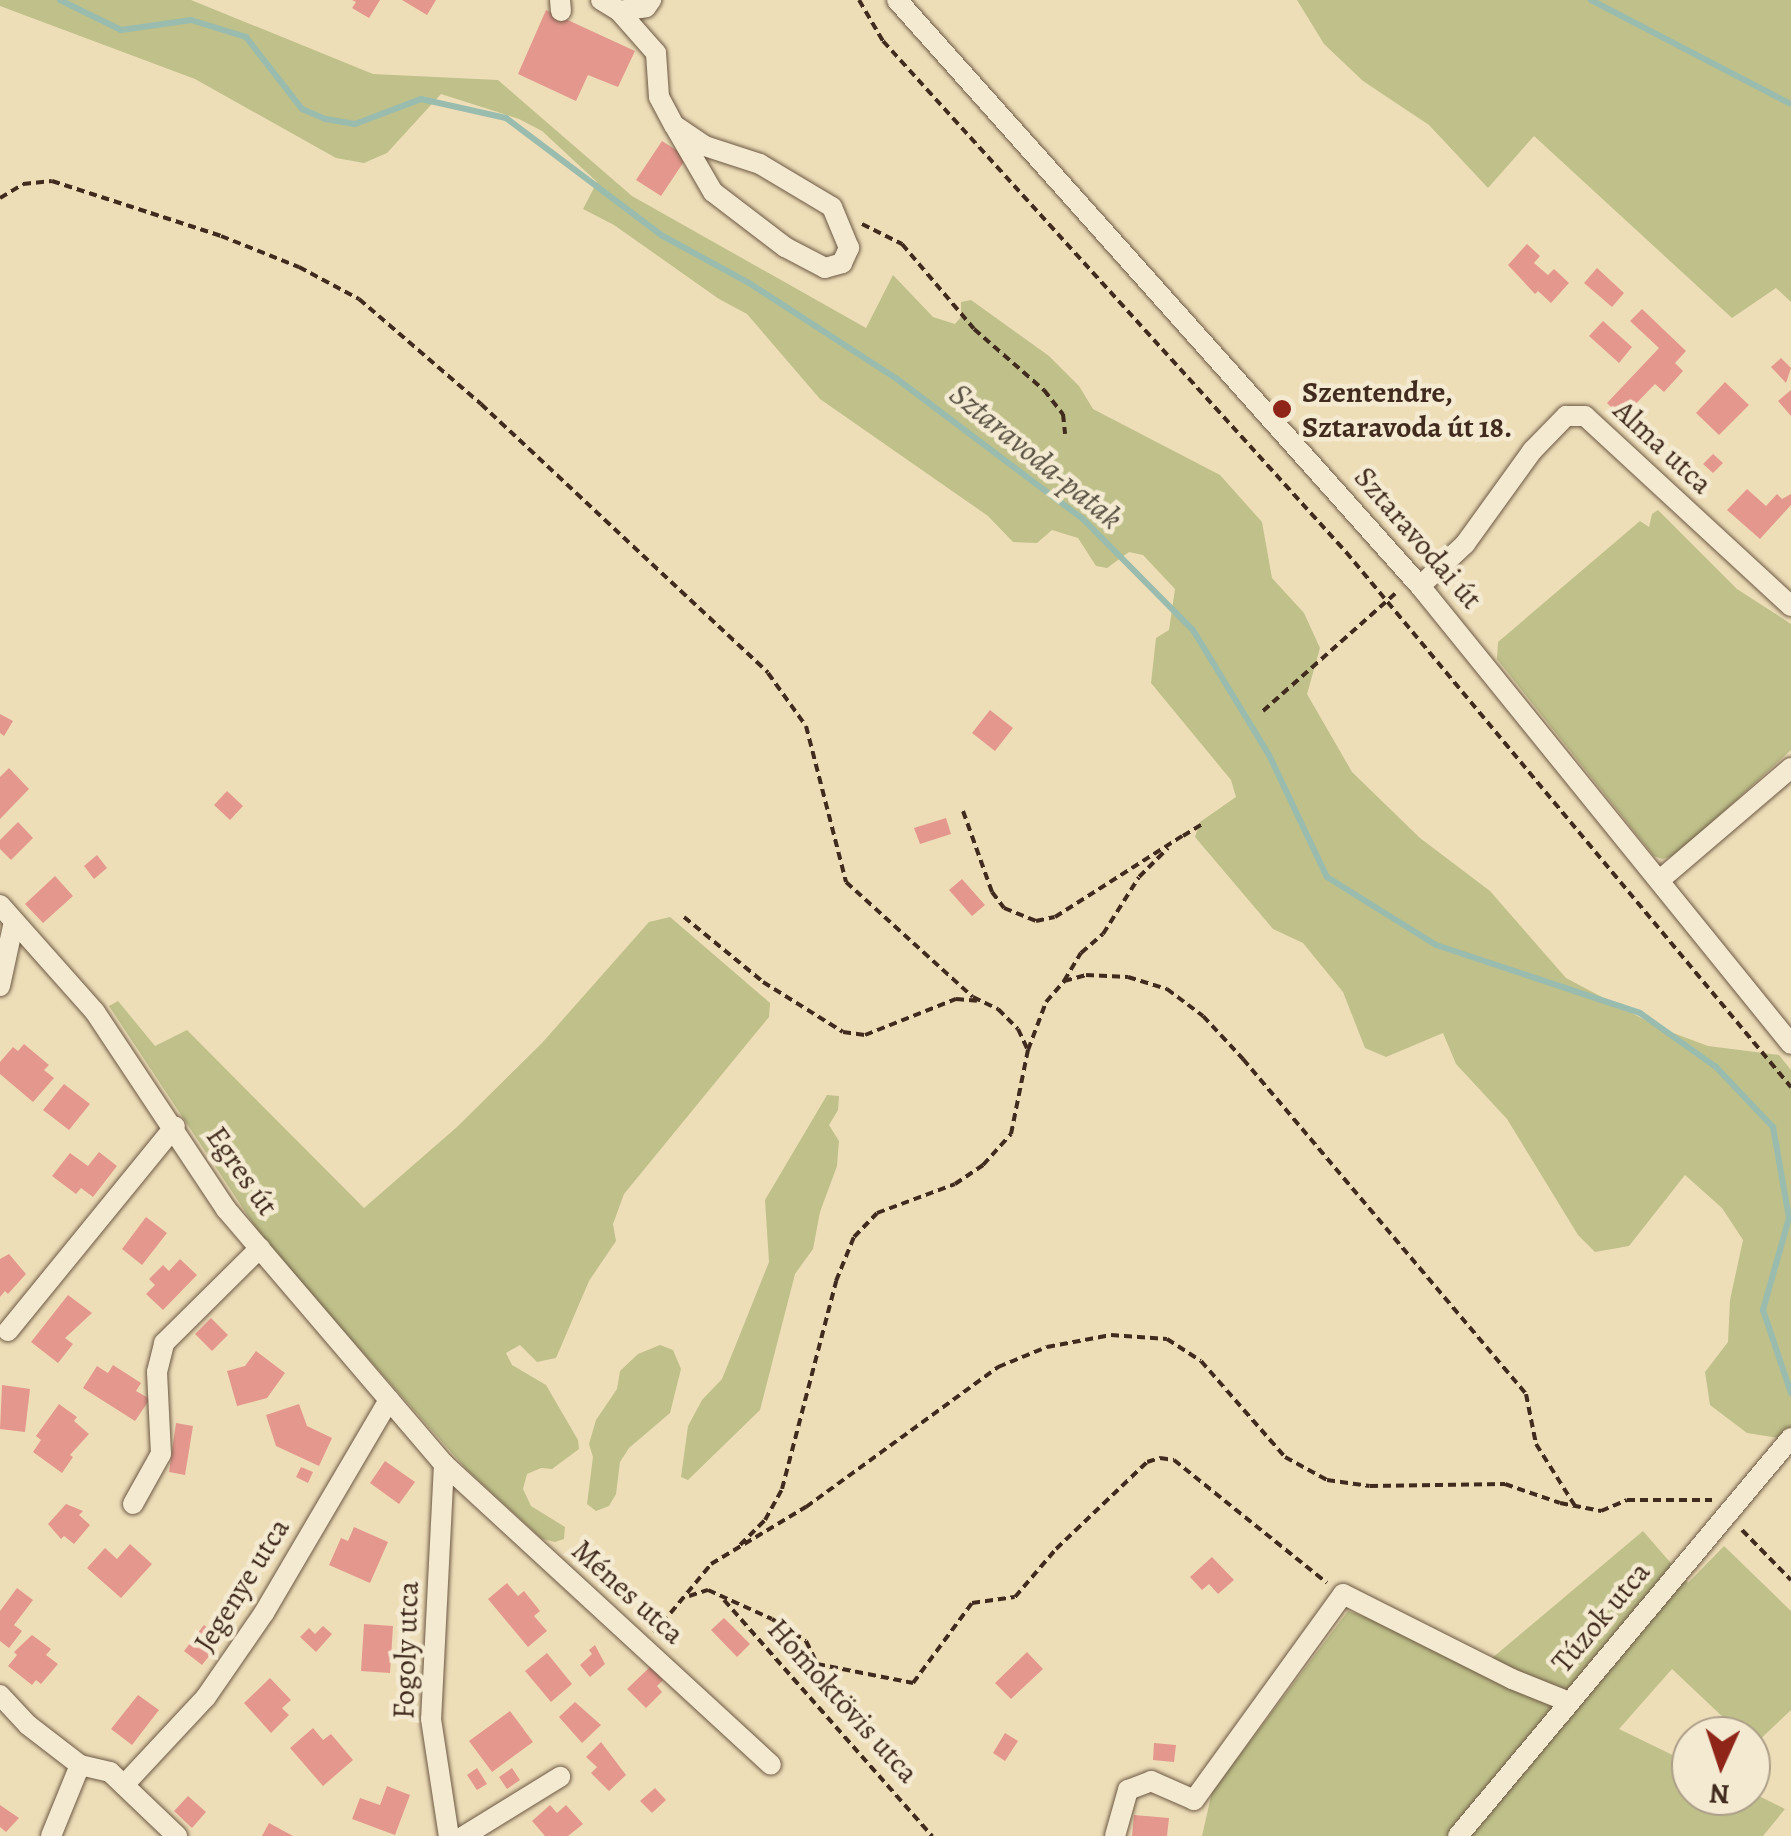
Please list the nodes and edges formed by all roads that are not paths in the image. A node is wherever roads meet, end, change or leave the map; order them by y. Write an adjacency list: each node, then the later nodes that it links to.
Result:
1 (652, 0): 3 (street)
2 (897, 0): 5 (street, Sztaravodai út)
3 (610, 6): 4 (street)
4 (674, 126): 4 (street)
5 (1417, 581): 6 (street, Alma utca); 8 (street, Sztaravodai út)
6 (1791, 606)
7 (1791, 768): 8 (street)
8 (1661, 879): 12 (street, Sztaravodai út)
9 (0, 904): 10 (street, Egres út)
10 (14, 921): 11 (street); 13 (street, Egres út)
11 (0, 986)
12 (1791, 1044)
13 (175, 1126): 14 (street, Egres út); 15 (street)
14 (260, 1248): 16 (street, Egres út); 19 (street)
15 (8, 1332)
16 (390, 1400): 18 (street, Egres út); 25 (street, Jegenye utca)
17 (1791, 1438): 21 (street, Túzok utca)
18 (444, 1464): 23 (street, Ménes utca); 28 (street, Fogoly utca)
19 (133, 1504)
20 (0, 1695): 22 (street)
21 (1569, 1702): 30 (street); 31 (street, Túzok utca)
22 (80, 1765): 25 (street); 26 (street)
23 (772, 1765)
24 (560, 1777): 29 (street)
25 (124, 1786): 27 (street)
26 (51, 1836)
27 (177, 1836)
28 (448, 1836)
29 (464, 1836)
30 (1114, 1836)
31 (1458, 1836)

